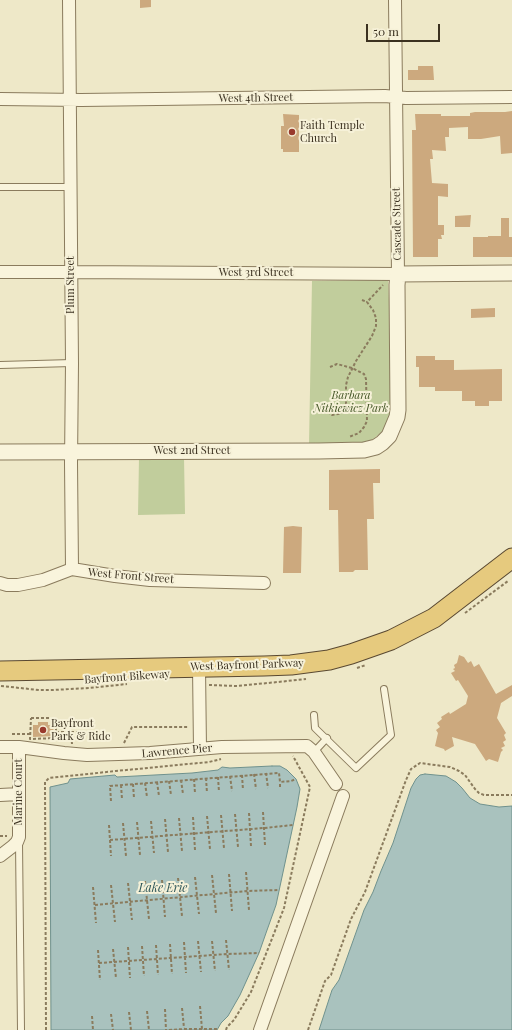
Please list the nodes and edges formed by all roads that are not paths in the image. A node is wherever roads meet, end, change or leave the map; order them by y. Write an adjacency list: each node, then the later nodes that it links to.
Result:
1 (69, 0): 6 (street, Plum Street)
2 (394, 0): 3 (street, Cascade Street)
3 (395, 97): 4 (street, West 4th Street); 6 (street, West 4th Street); 12 (street, Cascade Street)
4 (512, 97)
5 (0, 100): 6 (street, West 4th Street)
6 (70, 100): 8 (street, Plum Street)
7 (0, 187): 8 (lane)
8 (70, 187): 10 (street, Plum Street)
9 (0, 272): 10 (street, West 3rd Street)
10 (71, 272): 12 (street, West 3rd Street); 13 (street, Plum Street)
11 (512, 273): 12 (street, West 3rd Street)
12 (398, 274): 15 (street, Cascade Street)
13 (72, 363): 14 (lane); 17 (street, Plum Street)
14 (0, 365)
15 (382, 443): 17 (street, West 2nd Street)
16 (0, 452): 17 (street, West 2nd Street)
17 (71, 452): 19 (street, Plum Street)
18 (512, 558): 23 (highway, West Bayfront Parkway)
19 (72, 570): 20 (street, West Front Street); 21 (street, West Front Street)
20 (0, 583)
21 (264, 583)
22 (0, 671): 23 (highway, West Bayfront Parkway)
23 (200, 676): 29 (street)
24 (384, 689): 26 (lane)
25 (314, 715): 26 (lane)
26 (327, 738): 30 (lane)
27 (0, 747): 28 (street, Lawrence Pier)
28 (19, 747): 29 (street, Lawrence Pier); 32 (street, Marine Court)
29 (200, 749): 30 (street, Lawrence Pier)
30 (314, 752): 31 (street)
31 (336, 784)
32 (19, 794): 33 (street); 35 (street, Marine Court)
33 (0, 795)
34 (343, 796): 38 (street)
35 (14, 834): 36 (street); 37 (lane)
36 (0, 856)
37 (21, 1030)
38 (260, 1030)

